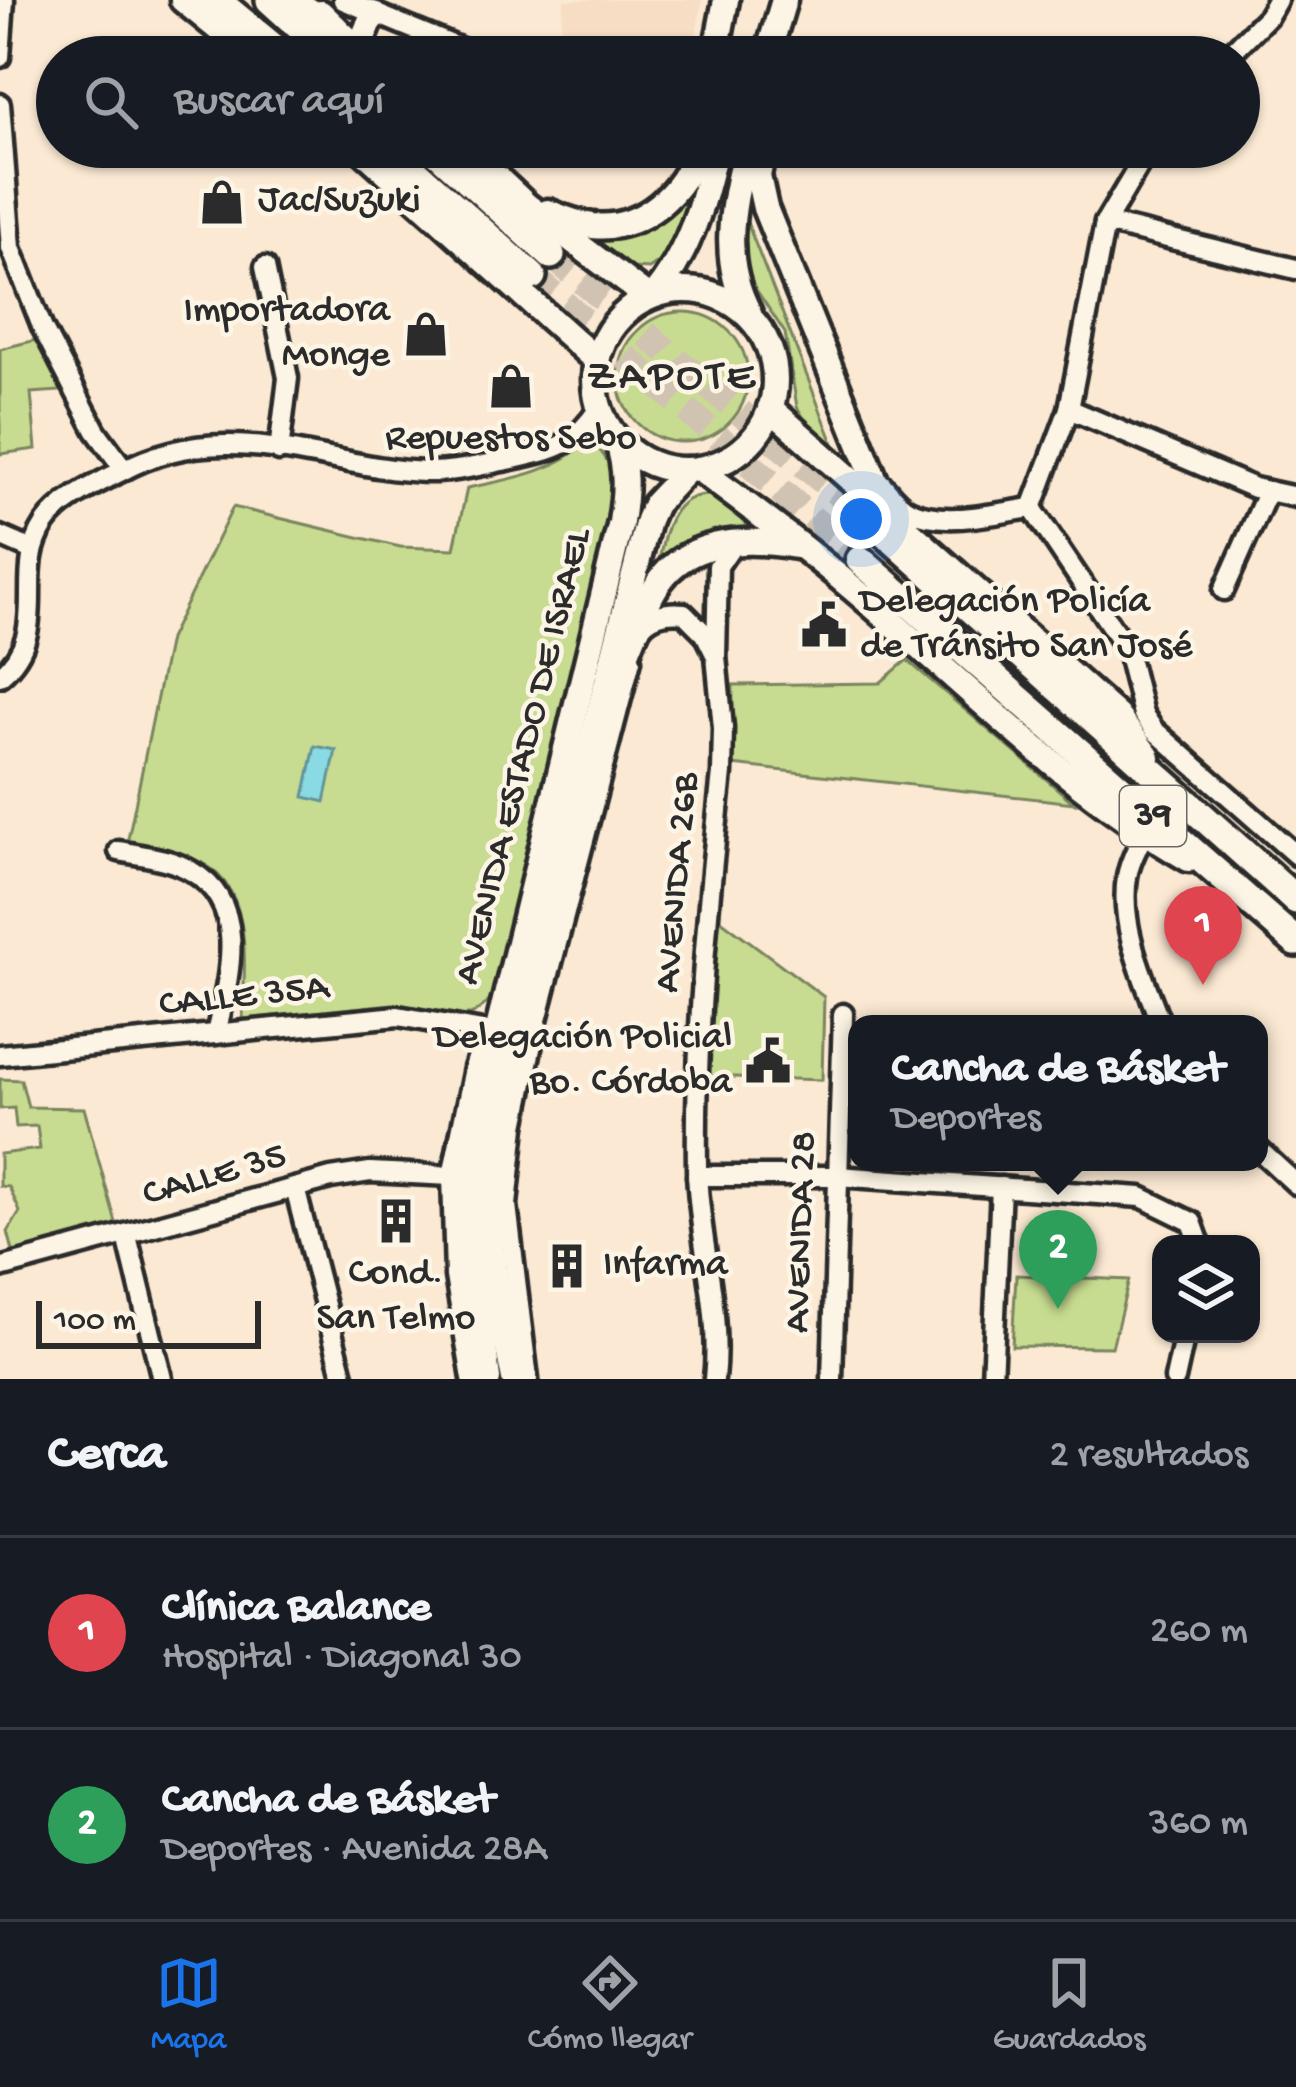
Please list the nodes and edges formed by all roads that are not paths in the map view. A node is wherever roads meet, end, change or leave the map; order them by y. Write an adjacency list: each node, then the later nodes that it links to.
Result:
1 (4, 0): 28 (street)
2 (183, 0): 16 (main road)
3 (202, 0): 17 (highway)
4 (216, 0): 18 (highway)
5 (270, 0): 19 (highway)
6 (289, 0): 15 (highway)
7 (309, 0): 15 (main road)
8 (343, 0): 14 (street)
9 (726, 0): 23 (main road)
10 (737, 0): 24 (main road)
11 (784, 0): 25 (main road)
12 (798, 0): 26 (main road)
13 (1277, 0): 27 (street)
14 (373, 14): 21 (main road); 22 (street)
15 (333, 27): 20 (main road)
16 (227, 36)
17 (232, 36)
18 (260, 36)
19 (324, 36)
20 (340, 36)
21 (364, 36)
22 (428, 36)
23 (719, 36)
24 (734, 36)
25 (773, 36)
26 (789, 36)
27 (1248, 36)
28 (0, 57)
29 (0, 104): 41 (street)
30 (382, 168): 46 (main road)
31 (415, 168): 32 (highway)
32 (451, 168)
33 (486, 168): 39 (main road)
34 (690, 168): 39 (main road)
35 (710, 168): 44 (main road)
36 (742, 168): 45 (main road)
37 (760, 168): 52 (main road)
38 (1138, 168): 40 (street)
39 (526, 205): 44 (main road)
40 (1105, 223): 43 (street); 49 (street)
41 (5, 248): 53 (street)
42 (265, 267): 51 (street)
43 (1296, 269)
44 (651, 296): 45 (main road); 46 (main road)
45 (753, 321): 48 (main road)
46 (597, 361): 47 (main road)
47 (599, 408): 50 (main road); 51 (street)
48 (770, 408): 54 (main road); 58 (main road)
49 (1069, 409): 55 (street); 57 (street)
50 (617, 439): 54 (main road); 77 (main road, AVENIDA ESTADO DE ISRAEL)
51 (279, 451): 53 (street)
52 (868, 469): 57 (street); 58 (main road)
53 (124, 470): 62 (street)
54 (693, 470): 61 (main road); 68 (main road, AVENIDA ESTADO DE ISRAEL)
55 (1268, 491): 56 (street); 64 (street)
56 (1296, 497)
57 (1032, 508): 71 (street)
58 (887, 525): 73 (highway, 39)
59 (0, 536): 62 (street)
60 (735, 541): 61 (main road); 65 (main road); 66 (street, AVENIDA 26B)
61 (801, 547): 69 (main road)
62 (32, 550): 67 (street)
63 (860, 560): 72 (highway, 39)
64 (1223, 590)
65 (640, 627): 66 (street); 68 (main road); 96 (street)
66 (716, 656): 82 (street, AVENIDA 26B)
67 (0, 676)
68 (595, 721): 95 (main road, AVENIDA ESTADO DE ISRAEL)
69 (1144, 833): 72 (main road); 76 (street)
70 (119, 851): 78 (street)
71 (1296, 855)
72 (1233, 885): 74 (highway, 39)
73 (1296, 900)
74 (1296, 941)
75 (843, 1014): 83 (street, AVENIDA 28)
76 (1158, 1015)
77 (494, 1033): 78 (street, CALLE 35A); 81 (street); 94 (main road, AVENIDA ESTADO DE ISRAEL)
78 (216, 1034): 79 (street, CALLE 35A)
79 (0, 1054)
80 (1268, 1158): 84 (street)
81 (452, 1176): 86 (street, CALLE 35); 93 (street)
82 (698, 1176): 83 (street); 97 (street, AVENIDA 26B)
83 (837, 1176): 85 (street); 98 (street, AVENIDA 28)
84 (1296, 1184)
85 (1001, 1187): 87 (street); 99 (street)
86 (295, 1188): 88 (street, CALLE 35); 92 (street)
87 (1197, 1235)
88 (127, 1236): 89 (street, CALLE 35); 91 (street)
89 (0, 1268)
90 (1183, 1343): 100 (street)
91 (162, 1379)
92 (344, 1379)
93 (472, 1379)
94 (488, 1379)
95 (514, 1379)
96 (528, 1379)
97 (714, 1379)
98 (832, 1379)
99 (992, 1379)
100 (1175, 1379)

